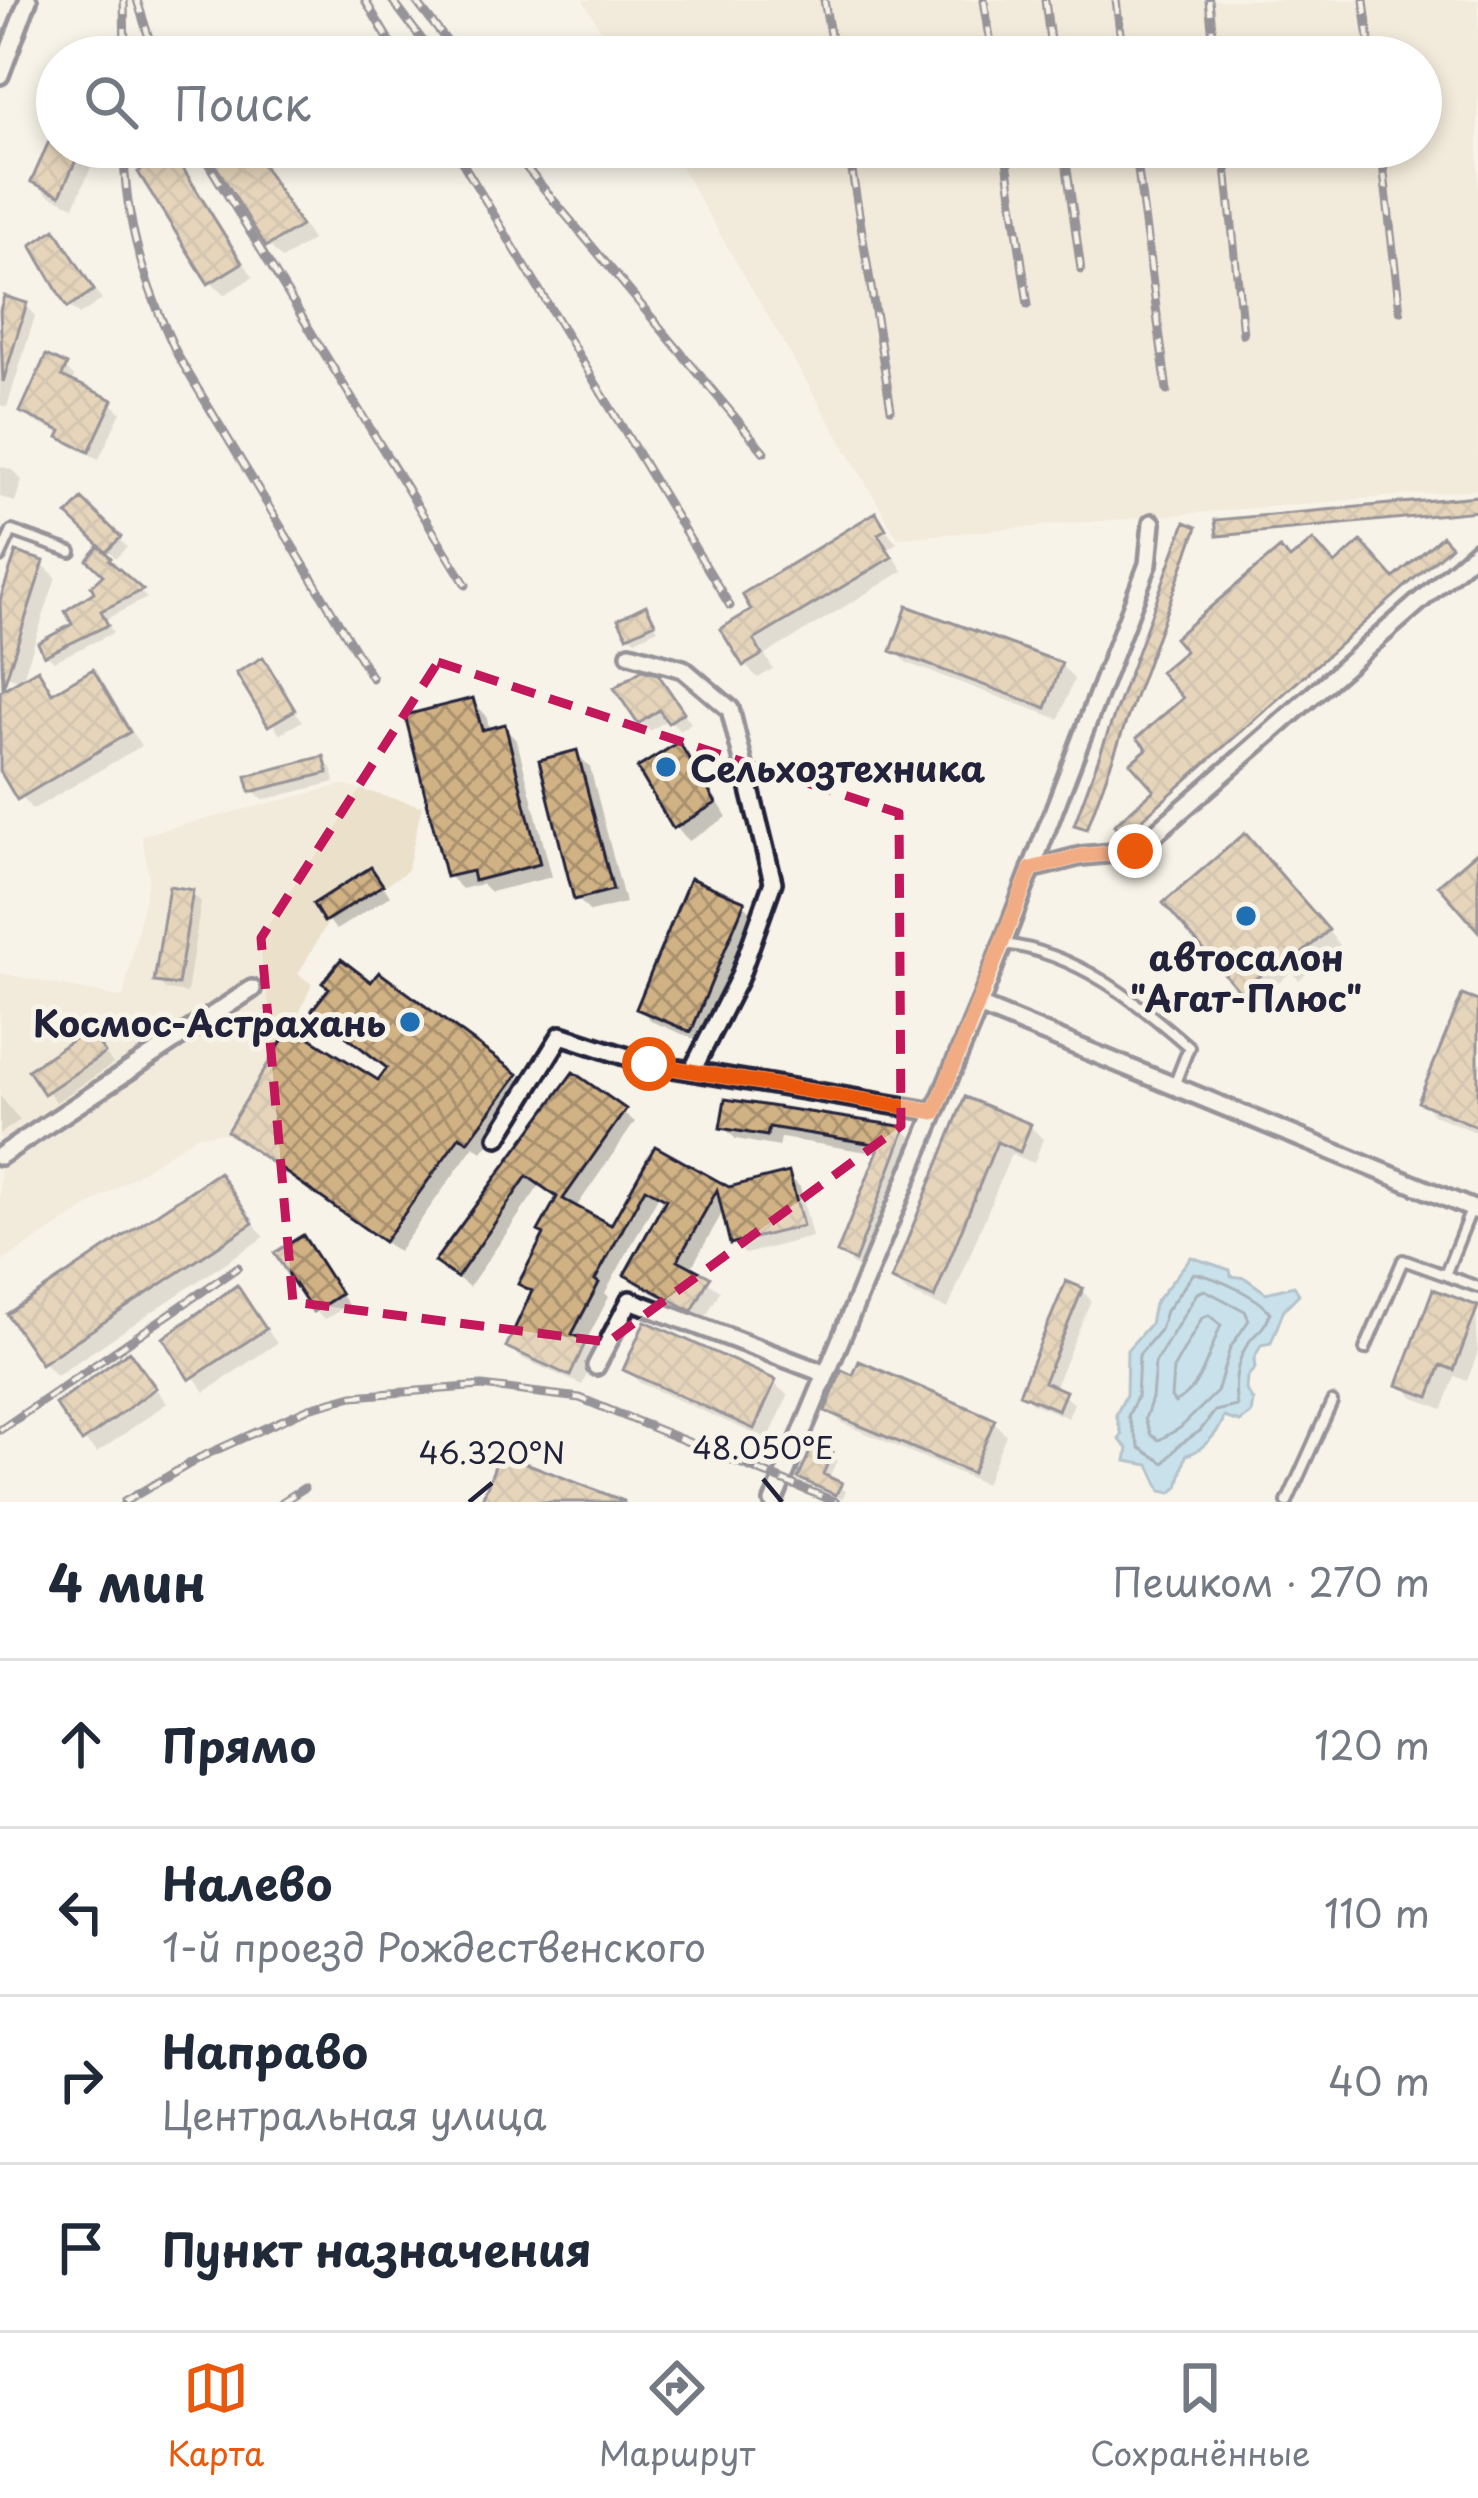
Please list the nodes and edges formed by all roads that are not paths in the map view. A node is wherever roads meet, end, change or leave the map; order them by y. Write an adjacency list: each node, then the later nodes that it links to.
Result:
1 (28, 0): 2 (street)
2 (0, 75)
3 (1152, 524): 8 (street)
4 (1478, 550): 8 (street)
5 (71, 552): 6 (lane)
6 (0, 557)
7 (630, 654): 12 (street)
8 (1031, 869): 9 (street)
9 (1003, 944): 11 (street); 13 (lane)
10 (252, 988): 16 (street)
11 (979, 1006): 13 (street); 14 (street)
12 (692, 1071): 14 (street); 15 (street)
13 (1174, 1086): 17 (street)
14 (935, 1112): 22 (street)
15 (498, 1137)
16 (0, 1156)
17 (1475, 1210): 18 (lane)
18 (1445, 1275): 19 (lane); 20 (lane)
19 (1478, 1287)
20 (1365, 1349)
21 (596, 1366): 22 (street)
22 (826, 1374): 24 (street)
23 (1332, 1402): 25 (lane)
24 (773, 1502)
25 (1287, 1502)

